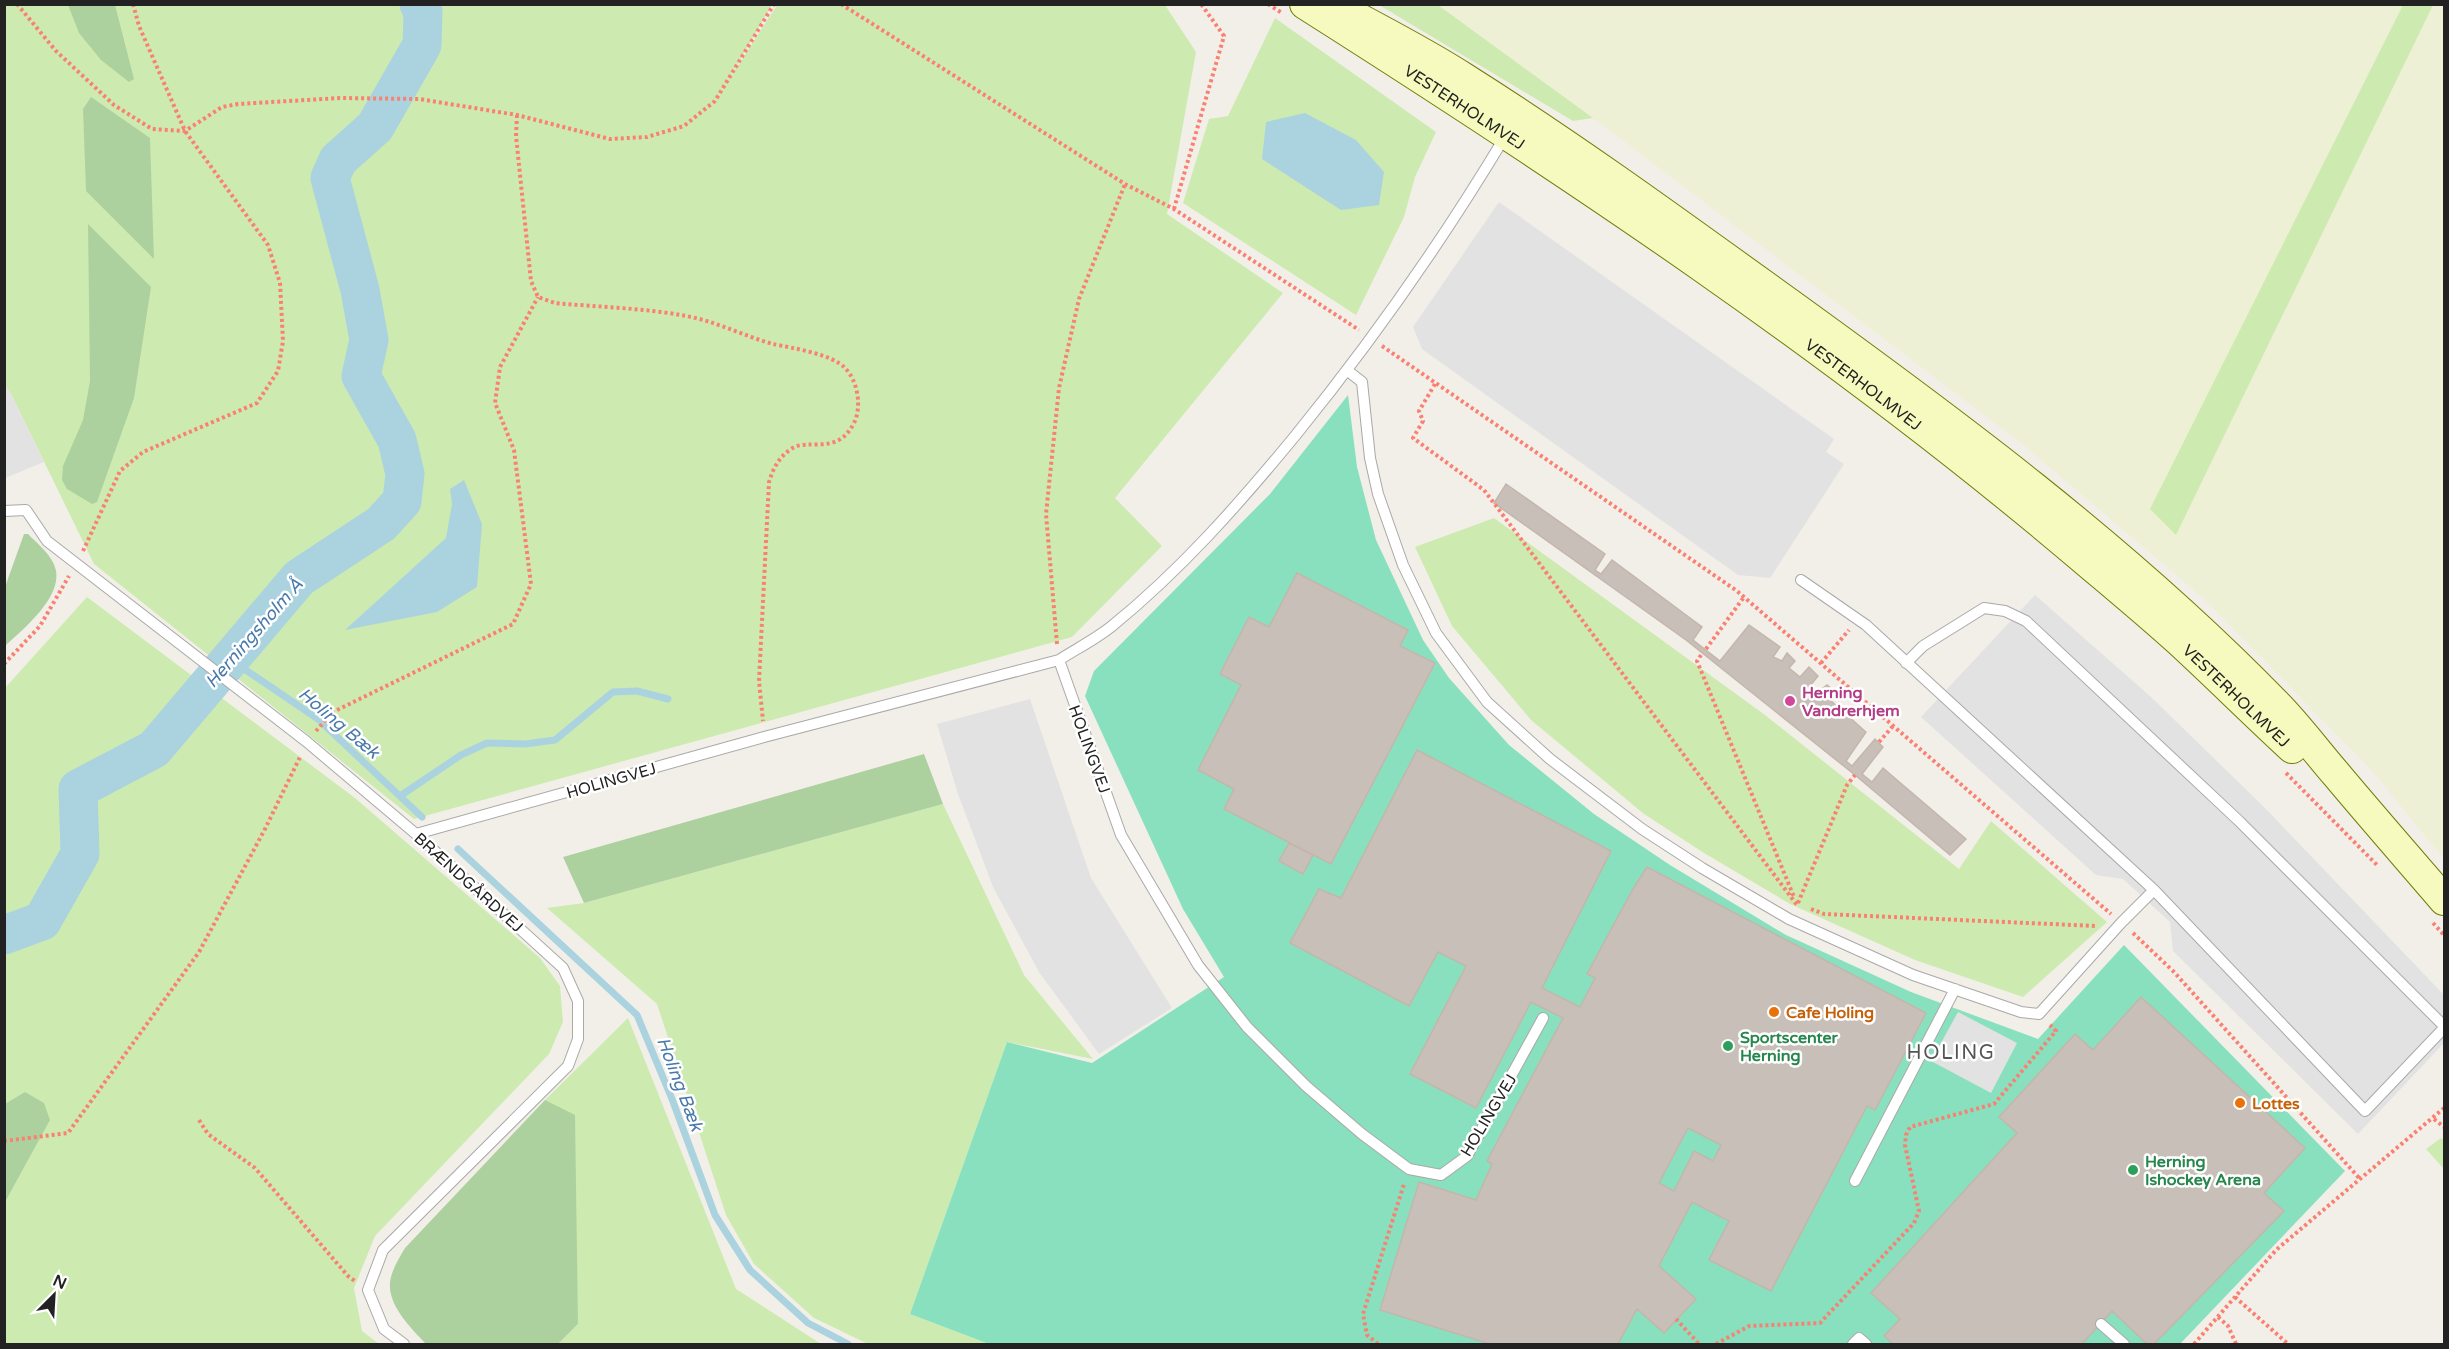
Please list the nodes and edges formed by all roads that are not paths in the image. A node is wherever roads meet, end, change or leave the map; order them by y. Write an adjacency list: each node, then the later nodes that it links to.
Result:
1 (1332, 4): 3 (street, VESTERHOLMVEJ)
2 (1297, 11): 3 (street, VESTERHOLMVEJ)
3 (1513, 124): 4 (lane); 11 (street, VESTERHOLMVEJ)
4 (1348, 371): 7 (lane); 12 (lane)
5 (4, 511): 9 (lane, BRÆNDGÅRDVEJ)
6 (1801, 580): 8 (lane)
7 (1059, 660): 9 (lane, HOLINGVEJ); 13 (lane, HOLINGVEJ)
8 (1906, 663): 10 (lane); 14 (lane)
9 (416, 834): 17 (lane, BRÆNDGÅRDVEJ)
10 (2154, 890): 12 (lane); 14 (lane)
11 (2437, 909)
12 (1955, 989): 15 (lane)
13 (1543, 1018)
14 (2445, 1027)
15 (1854, 1181)
16 (2100, 1324): 20 (lane)
17 (404, 1344)
18 (1853, 1344): 19 (lane)
19 (1866, 1344)
20 (2124, 1344)

